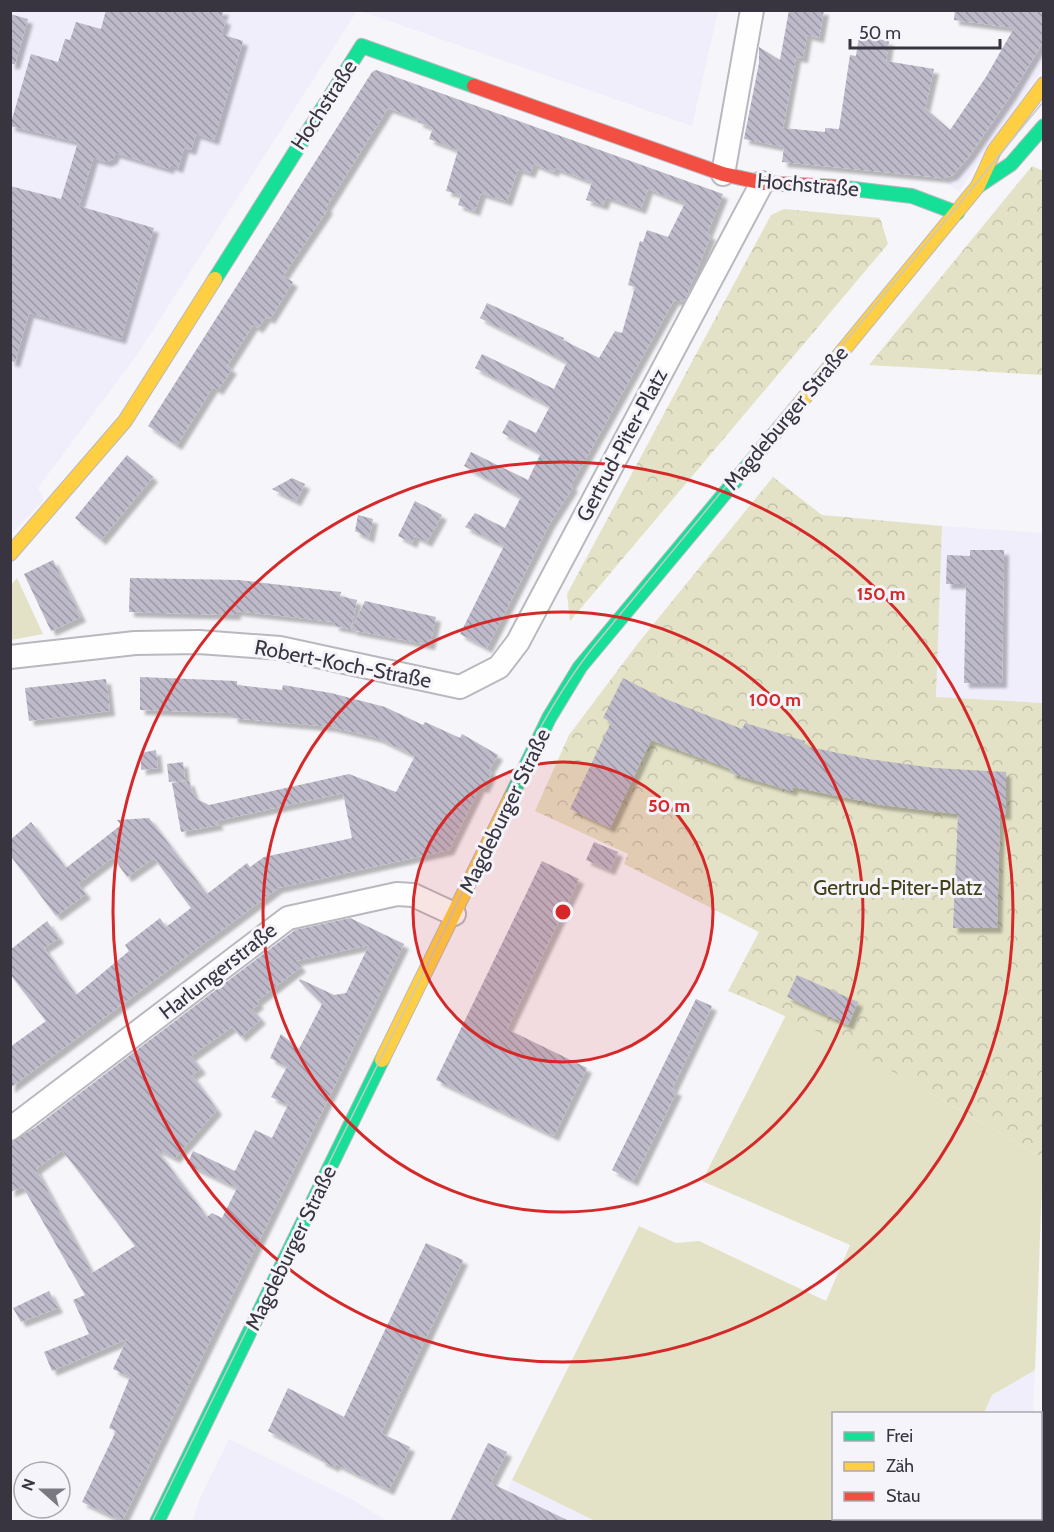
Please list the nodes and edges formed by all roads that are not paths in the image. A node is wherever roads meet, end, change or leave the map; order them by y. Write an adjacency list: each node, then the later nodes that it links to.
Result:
1 (752, 10): 4 (street)
2 (1040, 98): 6 (street)
3 (1044, 126): 6 (street)
4 (723, 174): 5 (street, Hochstraße); 8 (street, Hochstraße)
5 (762, 183): 7 (street, Hochstraße); 10 (street, Gertrud-Piter-Platz)
6 (978, 186): 7 (street, Magdeburger Straße)
7 (957, 213): 11 (street, Magdeburger Straße)
8 (10, 554)
9 (10, 657): 10 (street, Robert-Koch-Straße)
10 (460, 687)
11 (454, 914): 12 (street, Harlungerstraße); 13 (street, Magdeburger Straße)
12 (10, 1130)
13 (158, 1521)

